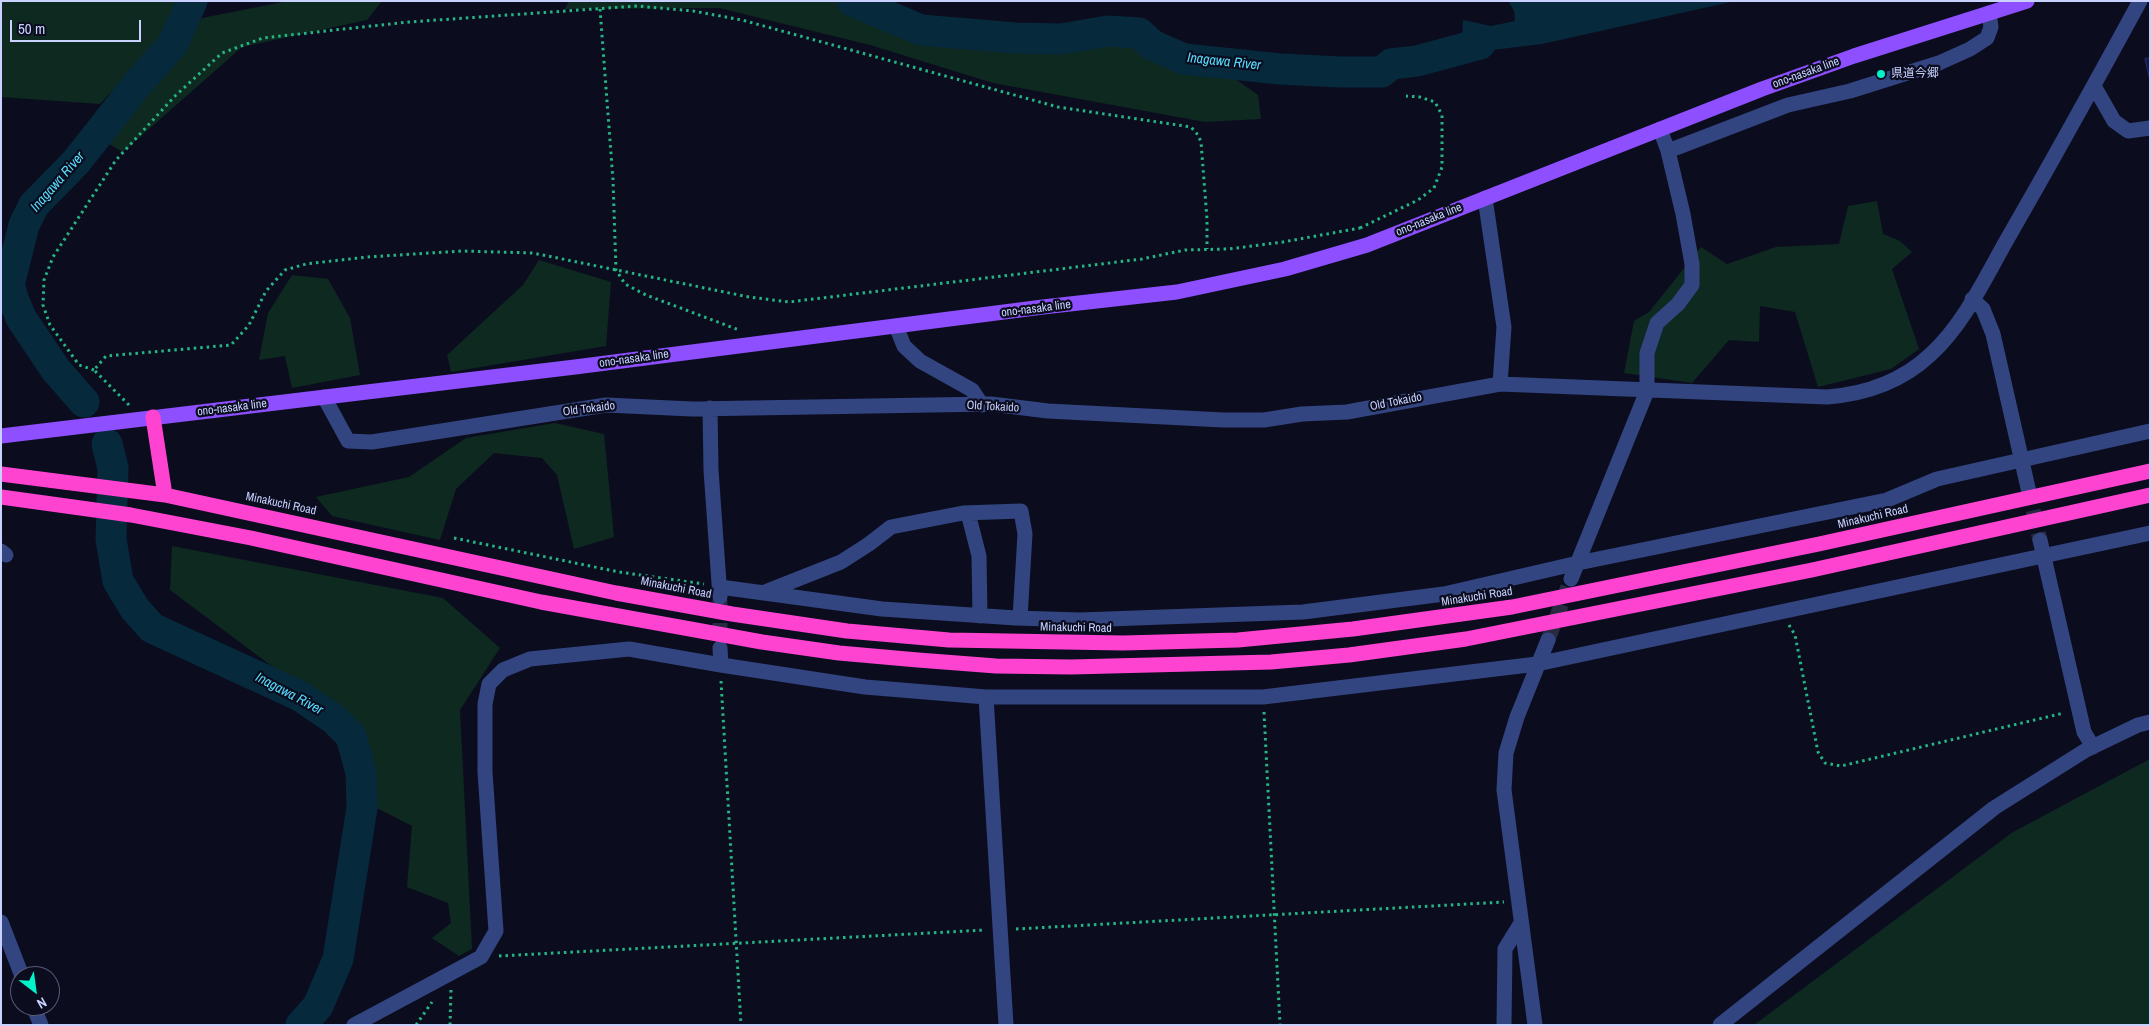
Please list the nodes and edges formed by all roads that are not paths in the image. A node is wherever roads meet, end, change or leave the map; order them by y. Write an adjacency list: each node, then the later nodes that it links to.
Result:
1 (2027, 1): 3 (main road, ono-nasaka line)
2 (2140, 1): 4 (street, Old Tokaido)
3 (1989, 13): 6 (main road, ono-nasaka line); 7 (street)
4 (2094, 86): 5 (street); 9 (street, Old Tokaido)
5 (2150, 128)
6 (1660, 129): 7 (street); 8 (main road, ono-nasaka line)
7 (1668, 150): 12 (street)
8 (1485, 198): 10 (main road, ono-nasaka line); 11 (street)
9 (1972, 299): 12 (street, Old Tokaido); 19 (street)
10 (896, 326): 13 (main road, ono-nasaka line); 14 (street)
11 (1500, 384): 12 (street, Old Tokaido); 14 (street, Old Tokaido)
12 (1647, 391): 29 (street)
13 (324, 397): 15 (street, Old Tokaido); 16 (main road, ono-nasaka line)
14 (982, 404): 15 (street, Old Tokaido)
15 (710, 408): 31 (street)
16 (153, 417): 18 (main road, ono-nasaka line); 23 (highway)
17 (2150, 432): 19 (street)
18 (1, 436)
19 (2021, 460): 22 (street); 29 (street)
20 (2150, 471): 23 (highway, Minakuchi Road)
21 (1, 474): 23 (highway, Minakuchi Road)
22 (2028, 488)
23 (165, 495)
24 (2150, 495): 25 (highway)
25 (1, 497)
26 (968, 513): 31 (street); 32 (street); 33 (street)
27 (2150, 533): 28 (street)
28 (2042, 547): 36 (street); 40 (street)
29 (1578, 563): 30 (street); 33 (street)
30 (1571, 579)
31 (764, 593): 32 (street)
32 (980, 616): 33 (street)
33 (1020, 618)
34 (1548, 640): 36 (street)
35 (720, 648): 37 (street)
36 (1537, 664): 38 (street); 42 (street)
37 (721, 666): 38 (street); 44 (street)
38 (986, 697): 45 (street)
39 (2150, 722): 40 (street)
40 (2093, 747): 48 (street)
41 (1, 922): 43 (street)
42 (1521, 922): 46 (street); 47 (street)
43 (18, 966)
44 (354, 1025)
45 (1006, 1025)
46 (1504, 1025)
47 (1535, 1025)
48 (1720, 1025)

